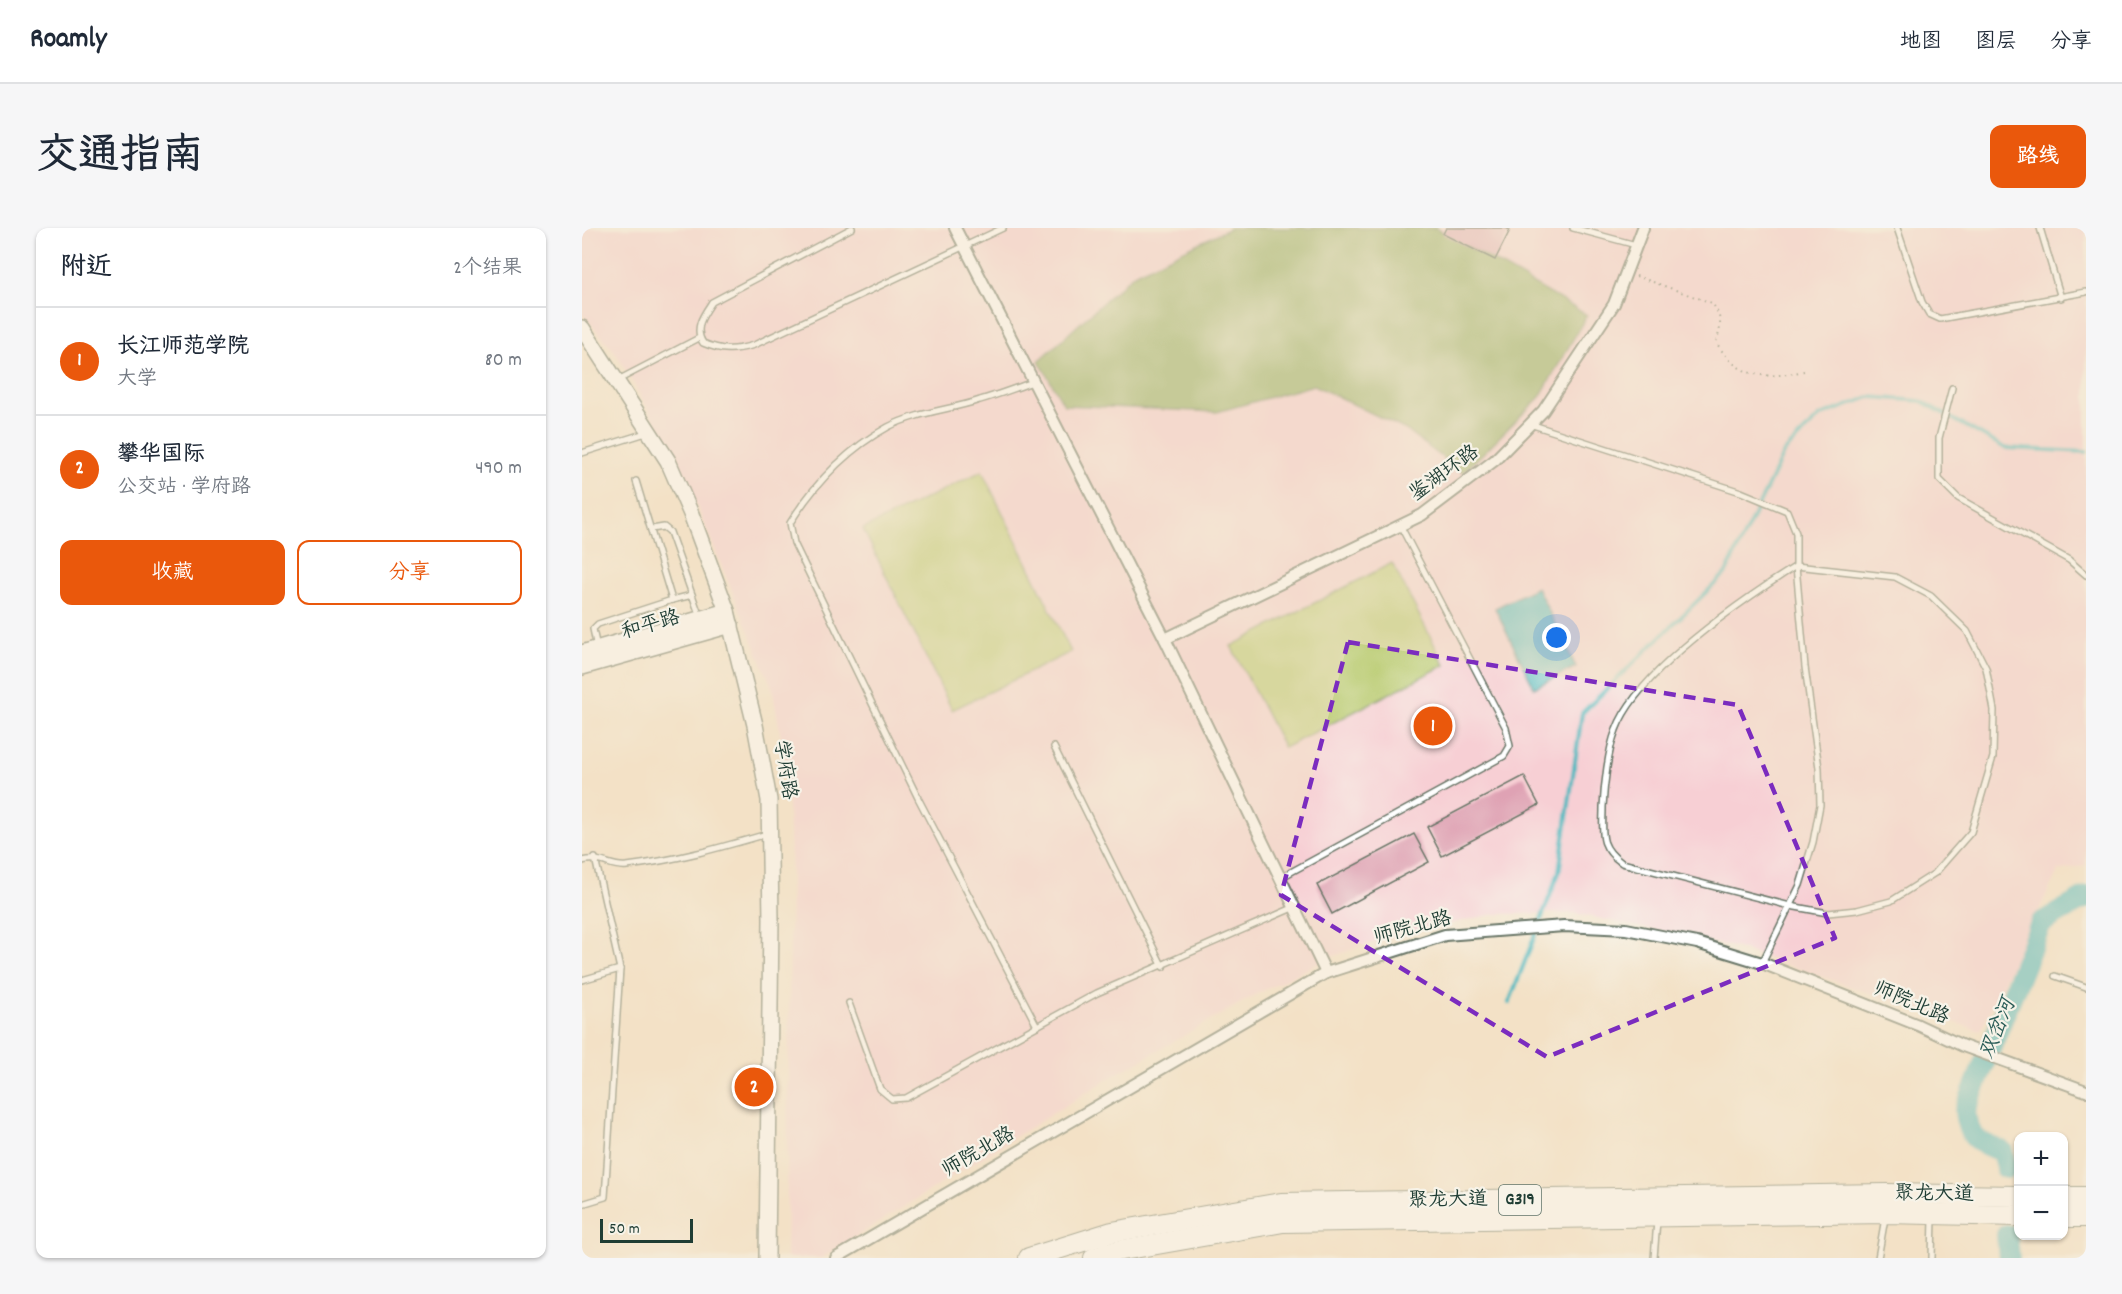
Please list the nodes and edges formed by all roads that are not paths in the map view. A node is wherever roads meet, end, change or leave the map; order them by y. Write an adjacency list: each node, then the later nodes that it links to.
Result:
1 (852, 228): 13 (lane)
2 (955, 228): 8 (street)
3 (1003, 228): 8 (lane)
4 (1573, 228): 9 (lane)
5 (1643, 228): 9 (street, 鉴湖环路)
6 (1897, 228): 11 (lane)
7 (2040, 228): 11 (lane)
8 (964, 245): 13 (lane); 15 (street)
9 (1636, 245): 17 (street, 鉴湖环路)
10 (2086, 292): 11 (lane)
11 (2061, 298)
12 (582, 328): 14 (street, 学府路)
13 (699, 338): 14 (lane)
14 (617, 381): 18 (street, 学府路)
15 (1034, 381): 29 (street); 48 (lane)
16 (1952, 388): 24 (lane)
17 (1530, 424): 21 (street, 鉴湖环路); 23 (lane)
18 (650, 432): 19 (lane); 27 (street, 学府路)
19 (582, 453)
20 (636, 481): 22 (lane)
21 (1400, 525): 29 (street, 鉴湖环路); 37 (lane)
22 (652, 529): 25 (lane); 26 (lane)
23 (1796, 566): 38 (lane); 38 (lane); 38 (lane)
24 (2086, 575)
25 (692, 595): 26 (lane); 28 (lane)
26 (672, 600): 30 (lane)
27 (729, 618): 28 (street, 和平路); 32 (street, 和平路); 34 (street, 学府路)
28 (700, 619): 30 (street, 和平路)
29 (1165, 639): 37 (street)
30 (597, 648): 31 (street, 和平路)
31 (582, 653)
32 (582, 667)
33 (1054, 747): 41 (lane)
34 (769, 834): 35 (lane); 60 (street, 学府路)
35 (595, 858): 36 (lane); 42 (lane)
36 (582, 861)
37 (1280, 878): 39 (street)
38 (1790, 906): 40 (lane)
39 (1294, 907): 41 (lane); 43 (street)
40 (1762, 963): 43 (street, 师院北路); 49 (street, 师院北路)
41 (1163, 966): 48 (lane)
42 (620, 969): 45 (lane); 53 (lane)
43 (1326, 973): 61 (street, 师院北路)
44 (2055, 976): 46 (lane)
45 (582, 980)
46 (2086, 987)
47 (849, 1003): 48 (lane)
48 (1037, 1026)
49 (2086, 1091)
50 (2014, 1196): 62 (highway, 聚龙大道 / G319)
51 (2068, 1197): 52 (highway)
52 (2086, 1197)
53 (582, 1204)
54 (1886, 1214): 55 (highway, 聚龙大道 / G319); 57 (highway, 聚龙大道 / G319); 65 (lane)
55 (1933, 1214): 56 (highway, 聚龙大道 / G319); 66 (lane)
56 (2014, 1216)
57 (1657, 1217): 63 (highway, 聚龙大道 / G319); 64 (lane)
58 (2068, 1217): 59 (highway)
59 (2086, 1217)
60 (766, 1258)
61 (836, 1258)
62 (1029, 1258)
63 (1094, 1258)
64 (1656, 1258)
65 (1878, 1258)
66 (1932, 1258)

